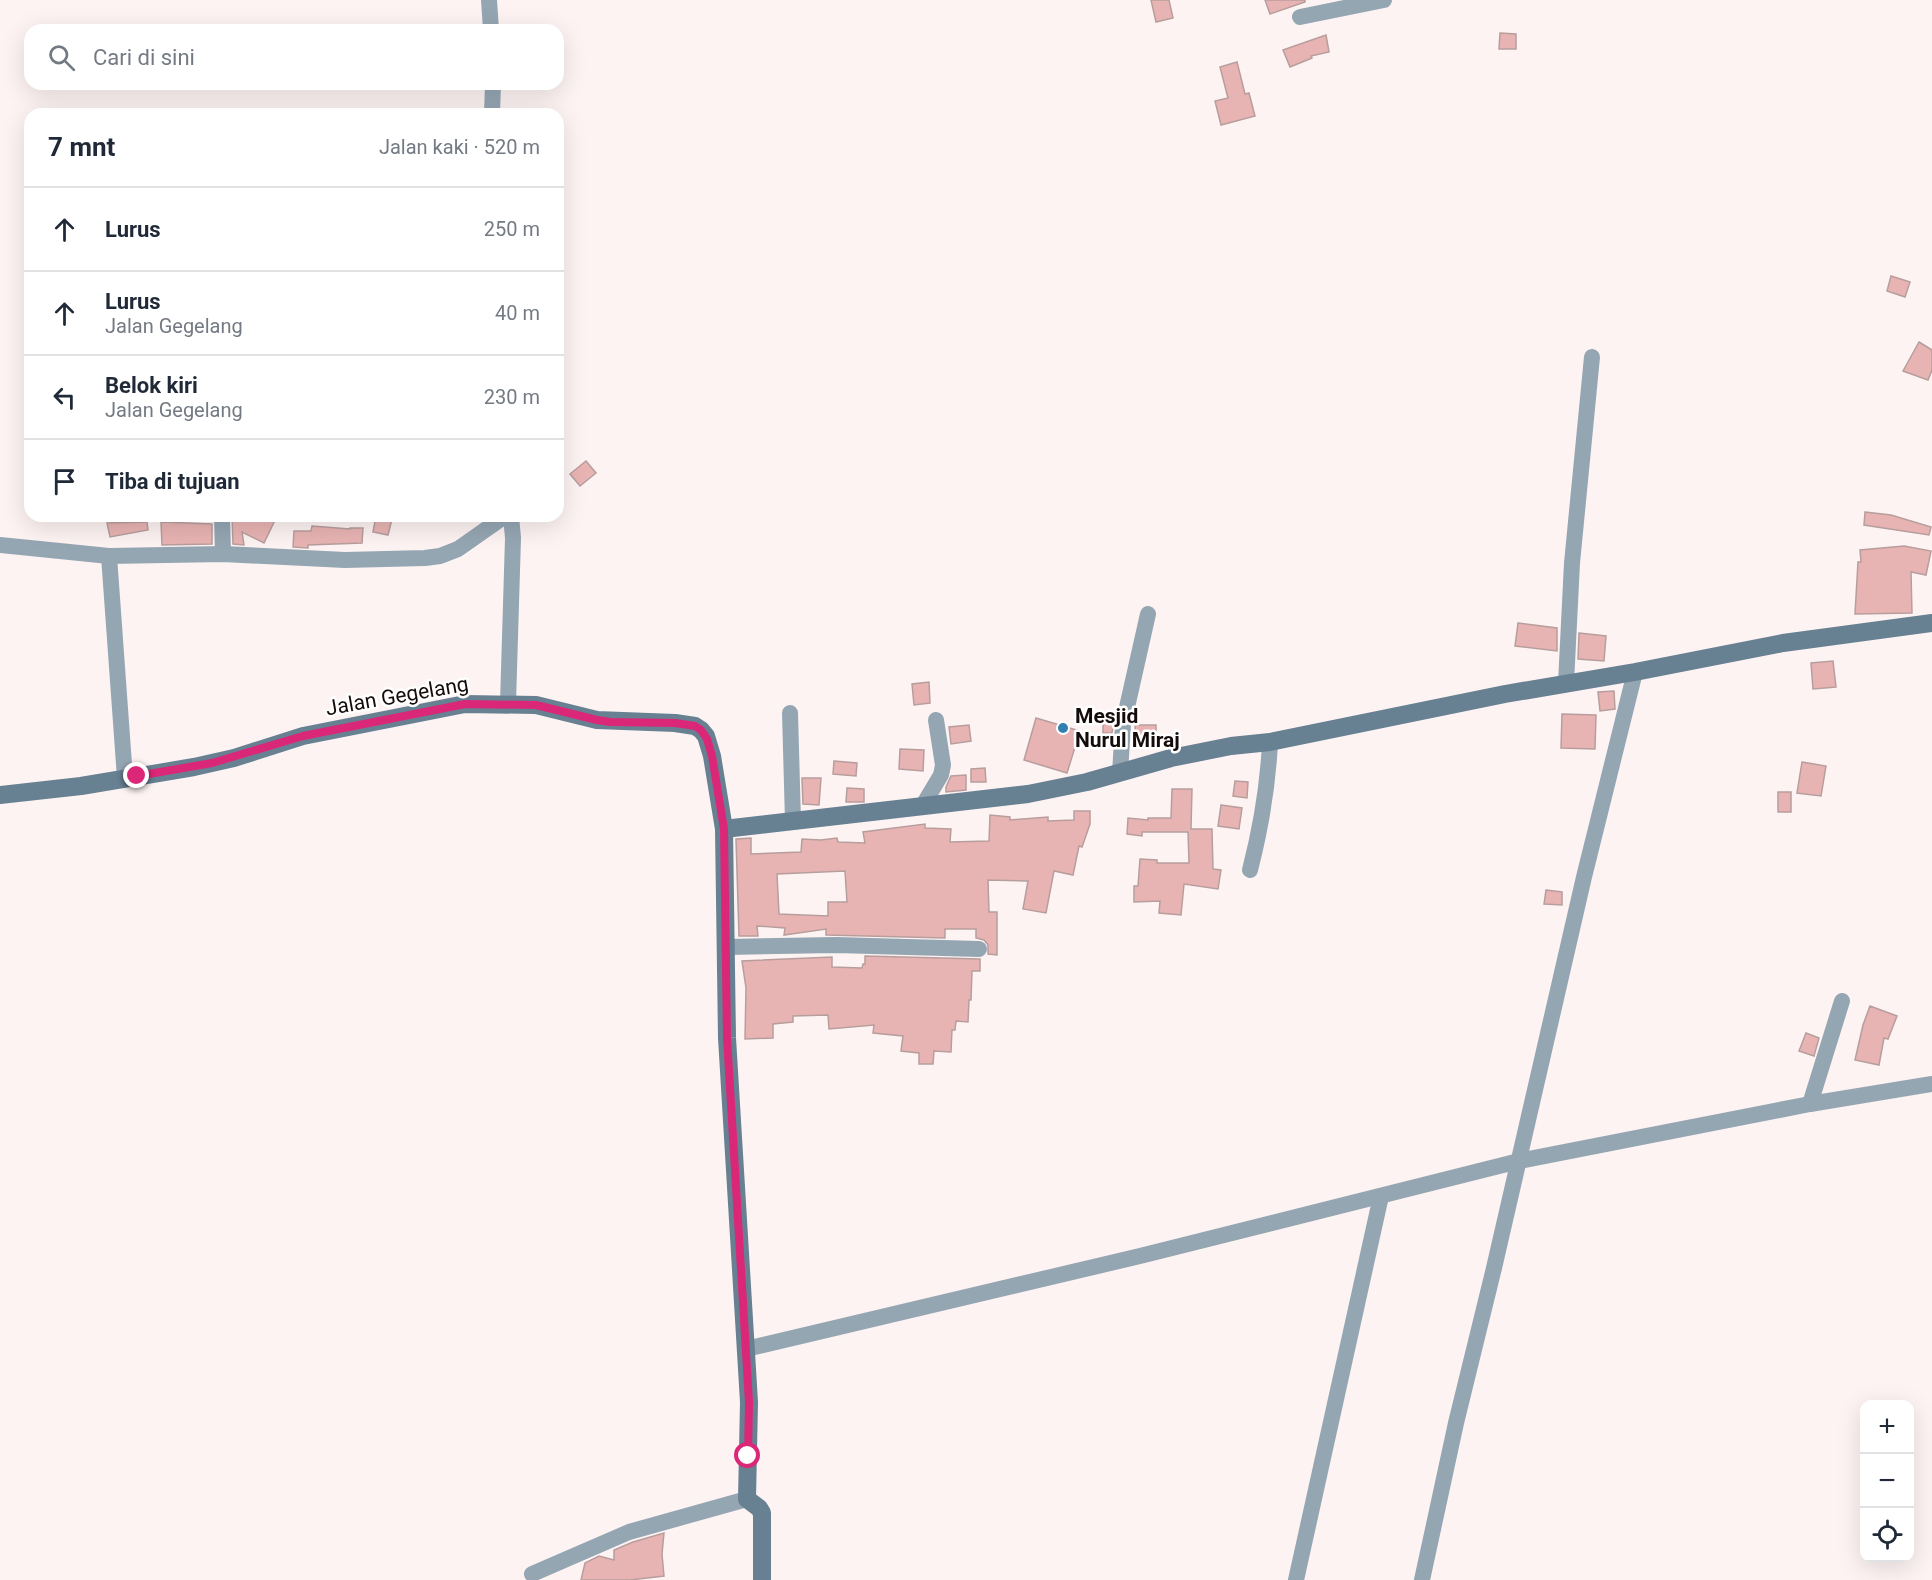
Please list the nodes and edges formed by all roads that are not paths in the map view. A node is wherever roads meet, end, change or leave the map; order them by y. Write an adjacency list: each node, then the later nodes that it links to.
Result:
1 (489, 0): 4 (street)
2 (1384, 0): 3 (street)
3 (1300, 17)
4 (491, 24)
5 (493, 90): 6 (street)
6 (492, 108)
7 (1592, 357): 17 (street)
8 (222, 522): 12 (street)
9 (496, 522): 12 (street)
10 (512, 522): 18 (street)
11 (0, 545): 13 (street)
12 (224, 554): 13 (street)
13 (109, 556): 23 (street)
14 (1148, 614): 22 (street)
15 (1932, 623): 16 (street)
16 (1635, 672): 17 (street); 34 (street)
17 (1566, 683): 21 (street)
18 (508, 704): 23 (street, Jalan Gegelang); 27 (street, Jalan Gegelang)
19 (790, 713): 26 (street)
20 (936, 720): 25 (street)
21 (1270, 742): 22 (street); 28 (street)
22 (1120, 773): 25 (street)
23 (125, 778): 24 (street, Jalan Gegelang)
24 (0, 795)
25 (923, 805): 26 (street)
26 (793, 821): 27 (street)
27 (724, 829): 29 (street, Jalan Gegelang)
28 (1250, 870)
29 (726, 946): 30 (street); 36 (street, Jalan Gegelang)
30 (979, 948)
31 (1842, 1001): 33 (street)
32 (1932, 1084): 33 (street)
33 (1810, 1104): 34 (street)
34 (1519, 1161): 35 (street); 41 (street)
35 (1381, 1196): 36 (street); 40 (street)
36 (746, 1349): 37 (street, Jalan Gegelang)
37 (747, 1499): 38 (street); 39 (street)
38 (532, 1574)
39 (762, 1580)
40 (1296, 1580)
41 (1422, 1580)

